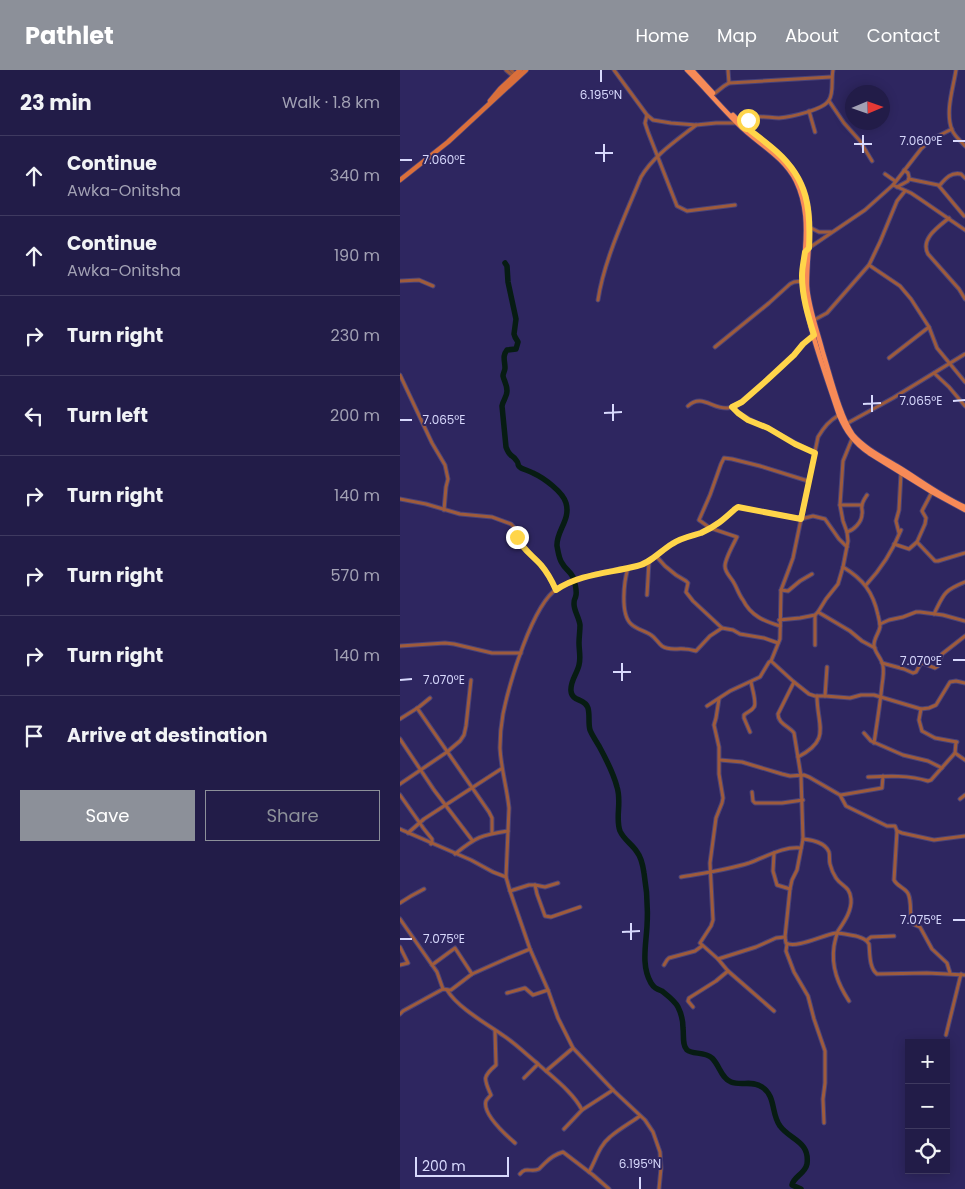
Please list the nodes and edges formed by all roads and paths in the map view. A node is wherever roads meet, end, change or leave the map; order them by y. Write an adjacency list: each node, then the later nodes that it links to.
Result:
1 (506, 70): 10 (street)
2 (520, 70): 10 (main road)
3 (526, 70): 15 (main road)
4 (614, 70): 17 (street)
5 (687, 70): 18 (main road)
6 (692, 70): 13 (main road)
7 (728, 70): 12 (street)
8 (833, 70): 11 (street)
9 (956, 70): 20 (street)
10 (513, 73): 15 (main road)
11 (831, 77): 12 (street); 14 (street)
12 (729, 83): 13 (street)
13 (714, 94): 18 (main road)
14 (829, 101): 16 (street); 24 (street)
15 (485, 108): 29 (main road)
16 (809, 111): 18 (street); 21 (street)
17 (647, 115): 19 (street); 23 (street)
18 (738, 123): 19 (street); 38 (main road)
19 (696, 125): 23 (street)
20 (952, 129): 22 (street); 25 (street)
21 (815, 132)
22 (965, 146)
23 (657, 157): 35 (street); 49 (street)
24 (872, 162)
25 (904, 170): 28 (street); 30 (street)
26 (885, 174): 30 (street)
27 (965, 178): 32 (street)
28 (909, 179): 32 (street); 33 (street)
29 (400, 180)
30 (896, 181): 31 (street)
31 (892, 185): 33 (street); 40 (street)
32 (939, 185): 36 (street)
33 (897, 187): 34 (street)
34 (905, 191): 37 (street); 42 (street)
35 (735, 205)
36 (964, 216)
37 (949, 218): 39 (street); 47 (street)
38 (808, 226): 40 (street); 41 (main road)
39 (965, 230)
40 (832, 232): 41 (street)
41 (807, 250): 44 (main road); 50 (main road)
42 (869, 265): 50 (street); 51 (street)
43 (400, 281): 45 (street)
44 (802, 281): 52 (main road); 53 (street)
45 (434, 286)
46 (965, 287): 47 (street)
47 (959, 289): 48 (street)
48 (965, 299)
49 (598, 300)
50 (814, 320): 64 (main road)
51 (929, 327): 55 (street); 56 (street)
52 (814, 335): 62 (street); 63 (main road)
53 (715, 347)
54 (965, 354): 56 (street)
55 (889, 358)
56 (951, 364): 57 (street); 59 (street)
57 (934, 373): 61 (street); 64 (street)
58 (400, 376): 75 (street)
59 (965, 382)
60 (688, 406): 62 (street)
61 (965, 406)
62 (732, 407): 66 (street)
63 (839, 415): 64 (main road); 66 (street)
64 (845, 425): 65 (main road); 74 (main road)
65 (852, 439): 67 (main road); 72 (street)
66 (815, 453): 68 (street)
67 (901, 472): 69 (main road); 80 (street)
68 (808, 482): 76 (street); 77 (street)
69 (932, 492): 74 (main road); 79 (street)
70 (867, 495): 73 (street)
71 (400, 499): 75 (street)
72 (840, 505): 73 (street); 78 (street)
73 (862, 505): 78 (street)
74 (965, 508)
75 (444, 510): 90 (street)
76 (801, 519): 77 (street); 81 (street); 91 (street)
77 (710, 528): 83 (street); 100 (street)
78 (848, 532): 81 (street)
79 (918, 542): 80 (street); 82 (street)
80 (894, 544): 89 (street)
81 (847, 547): 85 (street)
82 (965, 553)
83 (656, 556): 84 (street); 101 (street)
84 (649, 561): 86 (street); 93 (street)
85 (843, 567): 89 (street); 95 (street)
86 (628, 568): 90 (street); 101 (street)
87 (812, 574): 92 (street)
88 (965, 582): 96 (street)
89 (866, 585): 99 (street)
90 (556, 590): 107 (street)
91 (781, 590): 92 (street); 94 (street)
92 (788, 591): 94 (street)
93 (647, 595)
94 (780, 599): 97 (street)
95 (817, 614): 97 (street); 104 (street); 106 (street)
96 (934, 614): 98 (street); 99 (street)
97 (779, 620): 100 (street)
98 (965, 621)
99 (880, 624): 106 (street)
100 (780, 626): 103 (street)
101 (722, 628): 103 (street)
102 (965, 636): 109 (street)
103 (778, 643): 108 (street)
104 (815, 645)
105 (400, 646): 107 (street)
106 (874, 648): 109 (street)
107 (521, 653): 135 (street)
108 (771, 661): 112 (street); 113 (street)
109 (882, 664): 117 (street)
110 (827, 668): 116 (street)
111 (471, 680): 128 (street)
112 (751, 682): 119 (street); 124 (street)
113 (794, 682): 115 (street); 130 (street)
114 (965, 683): 122 (street)
115 (817, 696): 116 (street); 130 (street)
116 (825, 696): 117 (street)
117 (881, 697): 122 (street); 127 (street)
118 (430, 698): 121 (street)
119 (719, 699): 120 (street); 131 (street)
120 (707, 706)
121 (417, 708): 123 (street); 128 (street)
122 (921, 710): 129 (street)
123 (400, 719)
124 (750, 732)
125 (864, 733): 127 (street)
126 (400, 739): 134 (street)
127 (874, 743): 133 (street)
128 (447, 752): 134 (street); 140 (street)
129 (955, 753): 132 (street); 133 (street)
130 (798, 756): 136 (street)
131 (720, 760): 136 (street); 161 (street)
132 (965, 760)
133 (942, 768): 137 (street)
134 (421, 769): 139 (street); 147 (street)
135 (502, 769): 140 (street); 150 (street)
136 (801, 776): 143 (street); 146 (street)
137 (883, 776): 138 (street); 143 (street)
138 (868, 777)
139 (400, 784)
140 (472, 788): 147 (street); 153 (street)
141 (752, 792): 146 (street)
142 (400, 795): 148 (street)
143 (840, 795): 151 (street)
144 (965, 795): 145 (street)
145 (960, 799)
146 (803, 800): 155 (street)
147 (445, 806): 148 (street); 156 (street)
148 (420, 823): 152 (street); 157 (street)
149 (400, 829): 152 (street)
150 (508, 831): 153 (street); 162 (street)
151 (897, 831): 154 (street); 185 (street)
152 (408, 833): 157 (street)
153 (492, 833): 156 (street)
154 (965, 836)
155 (803, 839): 158 (street); 172 (street)
156 (472, 840): 160 (street)
157 (431, 844): 160 (street)
158 (802, 848): 159 (street); 167 (street)
159 (774, 853): 161 (street); 167 (street)
160 (455, 854): 162 (street)
161 (710, 872): 163 (street); 177 (street)
162 (506, 877): 168 (street)
163 (681, 877)
164 (558, 883): 165 (street)
165 (535, 885): 168 (street); 170 (street)
166 (424, 889): 169 (street)
167 (790, 889): 174 (street)
168 (510, 891): 179 (street)
169 (400, 904)
170 (580, 907)
171 (400, 919): 182 (street)
172 (837, 933): 175 (street); 176 (street); 191 (street)
173 (894, 936): 175 (street)
174 (785, 937): 176 (street); 180 (street)
175 (867, 940): 185 (street)
176 (787, 944): 205 (street)
177 (702, 946): 180 (street); 183 (street)
178 (400, 947): 181 (street)
179 (530, 949): 186 (street); 189 (street)
180 (718, 959): 184 (street)
181 (400, 964)
182 (432, 965): 186 (street); 188 (street)
183 (664, 965)
184 (728, 971): 193 (street); 194 (street)
185 (950, 973): 187 (street)
186 (472, 974): 188 (street)
187 (963, 974): 197 (street)
188 (445, 989): 195 (street); 196 (street)
189 (548, 990): 190 (street); 198 (street)
190 (507, 993)
191 (849, 1001)
192 (400, 1006): 195 (street)
193 (693, 1007)
194 (774, 1011)
195 (402, 1012)
196 (495, 1030): 199 (street); 207 (street)
197 (946, 1035)
198 (572, 1048): 200 (street); 202 (street)
199 (538, 1064): 200 (street); 201 (street)
200 (546, 1071): 203 (street)
201 (524, 1078)
202 (613, 1090): 203 (street); 204 (street)
203 (582, 1110): 206 (street)
204 (640, 1116): 208 (street); 211 (street)
205 (824, 1123)
206 (564, 1129)
207 (515, 1143)
208 (589, 1172): 209 (street); 210 (street)
209 (520, 1174)
210 (609, 1189)
211 (659, 1189)

